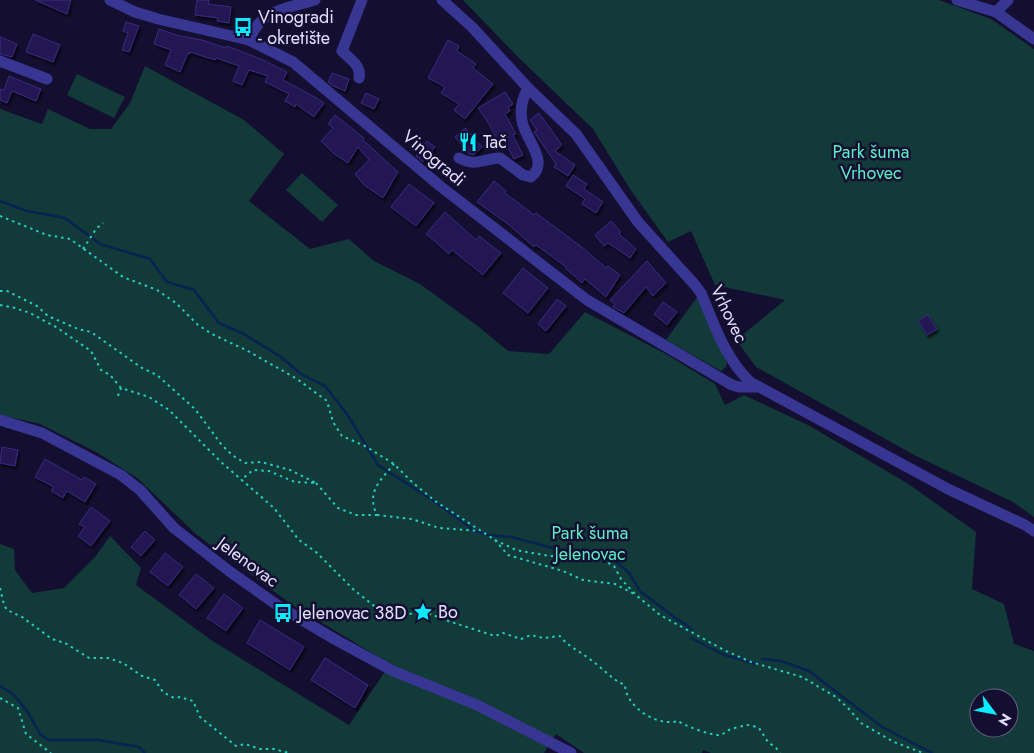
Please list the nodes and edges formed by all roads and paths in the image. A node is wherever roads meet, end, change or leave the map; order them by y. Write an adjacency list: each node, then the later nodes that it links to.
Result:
1 (110, 0): 9 (street, Vinogradi)
2 (315, 0): 9 (street)
3 (362, 0): 11 (street)
4 (442, 0): 13 (street, Vrhovec)
5 (957, 0): 7 (street)
6 (1008, 0): 7 (street)
7 (996, 12): 8 (street)
8 (1034, 39)
9 (250, 40): 21 (street, Vinogradi)
10 (0, 61): 12 (street)
11 (359, 78)
12 (47, 79)
13 (528, 88): 14 (street); 20 (street, Vrhovec)
14 (459, 158)
15 (0, 216): 17 (path)
16 (103, 223): 17 (path)
17 (83, 249): 26 (path)
18 (0, 291): 28 (path)
19 (0, 305): 23 (path)
20 (736, 367): 21 (street); 22 (street, Vrhovec)
21 (720, 379): 22 (street, Vinogradi)
22 (757, 387): 31 (street, Vrhovec)
23 (121, 388): 24 (path); 27 (path)
24 (118, 396)
25 (0, 420): 38 (street, Jelenovac)
26 (394, 464): 29 (path); 30 (path)
27 (241, 480): 28 (path); 39 (path)
28 (316, 483): 29 (path)
29 (377, 515): 30 (path)
30 (480, 531): 32 (path)
31 (1034, 531)
32 (495, 540): 34 (path); 34 (path)
33 (0, 588): 37 (path)
34 (636, 595): 40 (path)
35 (0, 698): 36 (path)
36 (51, 753)
37 (289, 753)
38 (571, 753)
39 (780, 753)
40 (923, 753)

